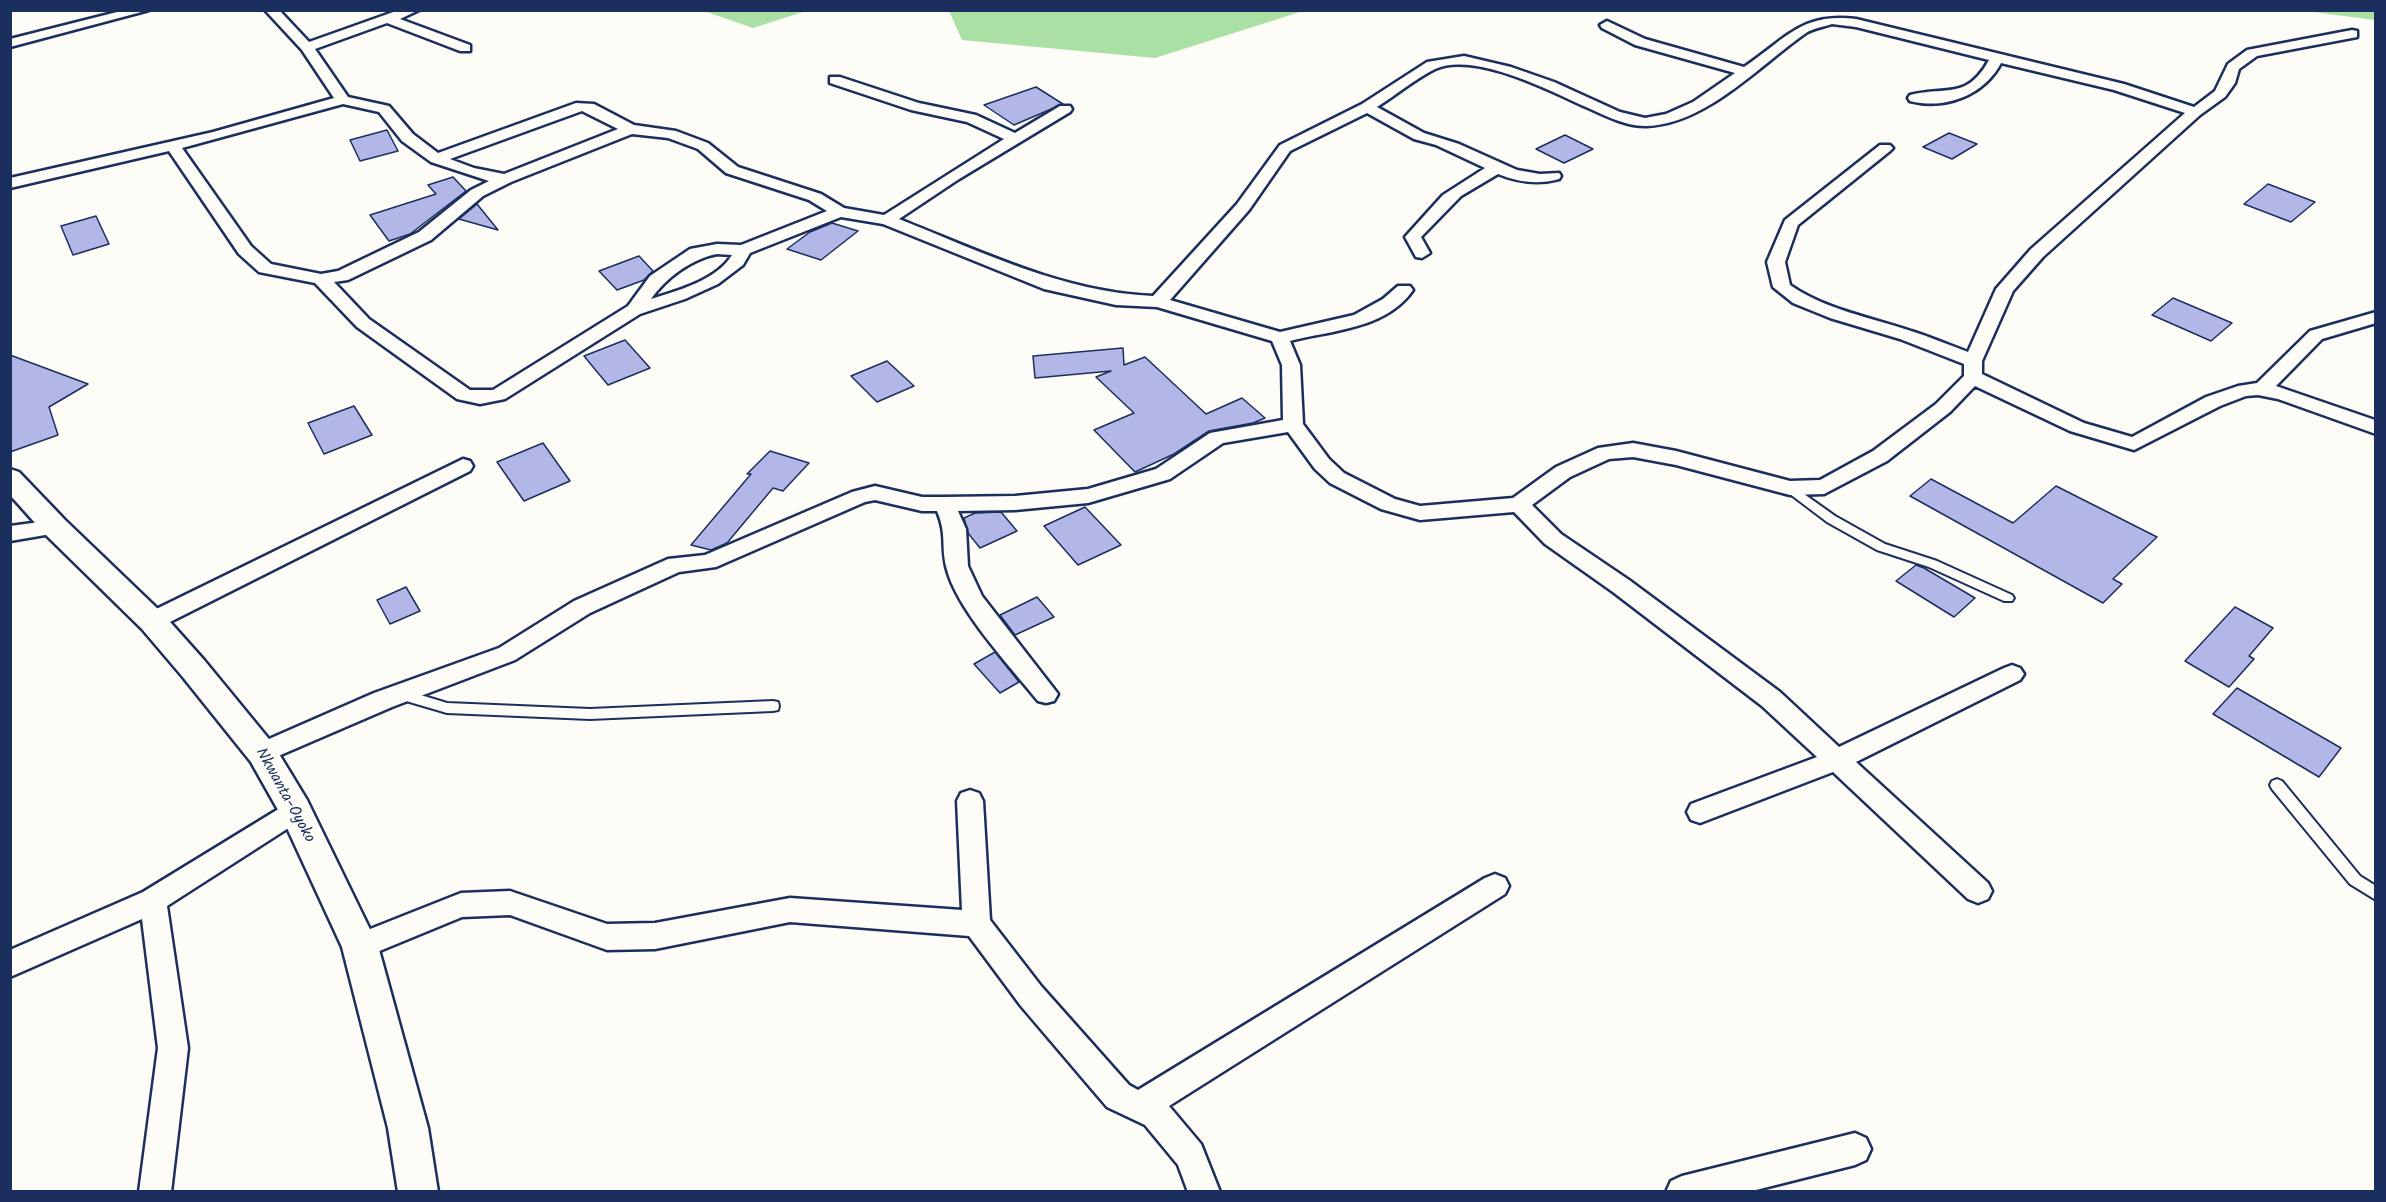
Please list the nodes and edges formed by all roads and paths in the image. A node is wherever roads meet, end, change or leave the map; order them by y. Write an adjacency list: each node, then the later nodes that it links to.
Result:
1 (143, 10): 7 (street)
2 (271, 10): 8 (street)
3 (413, 10): 4 (street)
4 (388, 19): 8 (street); 9 (street)
5 (1607, 25): 11 (street)
6 (2352, 34): 17 (street)
7 (10, 43)
8 (307, 47): 14 (street)
9 (465, 48)
10 (1997, 58): 11 (street); 13 (street); 17 (street)
11 (1746, 72): 15 (street)
12 (835, 80): 19 (street)
13 (1915, 98)
14 (343, 100): 20 (street); 22 (street)
15 (1367, 107): 23 (street); 33 (street)
16 (1065, 109): 19 (street)
17 (2195, 112): 37 (street)
18 (630, 129): 22 (street); 25 (street); 27 (street)
19 (1014, 138): 28 (street)
20 (173, 146): 26 (street); 31 (street)
21 (1885, 148): 37 (street)
22 (435, 159): 25 (street)
23 (1495, 168): 24 (street); 30 (street)
24 (1553, 176)
25 (505, 179): 31 (street)
26 (10, 183)
27 (839, 212): 28 (street); 29 (street)
28 (887, 220): 33 (street)
29 (743, 250): 34 (street); 34 (street)
30 (1422, 253)
31 (321, 279): 34 (street)
32 (1404, 290): 36 (street)
33 (1158, 302): 36 (street)
34 (634, 310)
35 (2376, 317): 38 (street)
36 (1280, 338): 39 (street)
37 (1973, 369): 38 (street); 43 (street)
38 (2262, 389): 40 (street)
39 (1293, 425): 44 (street); 45 (street)
40 (2376, 428)
41 (463, 466): 49 (street)
42 (10, 478): 46 (street, Nkwanta-Oyoko)
43 (1790, 488): 45 (street); 48 (lane)
44 (944, 504): 51 (street); 52 (street)
45 (1519, 504): 55 (street)
46 (55, 527): 47 (street); 49 (street, Nkwanta-Oyoko)
47 (10, 534)
48 (2008, 598)
49 (152, 621): 54 (street, Nkwanta-Oyoko)
50 (2012, 674): 55 (street)
51 (400, 694): 53 (lane); 54 (street)
52 (1046, 694)
53 (772, 706)
54 (262, 753): 58 (street, Nkwanta-Oyoko)
55 (1836, 760): 59 (street); 61 (street)
56 (2277, 785): 62 (lane)
57 (970, 801): 64 (street)
58 (295, 810): 63 (street); 65 (street, Nkwanta-Oyoko)
59 (1700, 812)
60 (1495, 886): 67 (street)
61 (1978, 891)
62 (2376, 894)
63 (153, 901): 66 (street); 69 (street)
64 (976, 924): 65 (street); 67 (street)
65 (360, 946): 70 (street, Nkwanta-Oyoko)
66 (10, 964)
67 (1142, 1105): 71 (street)
68 (1855, 1149): 72 (street)
69 (155, 1191)
70 (418, 1191)
71 (1204, 1191)
72 (1682, 1191)

